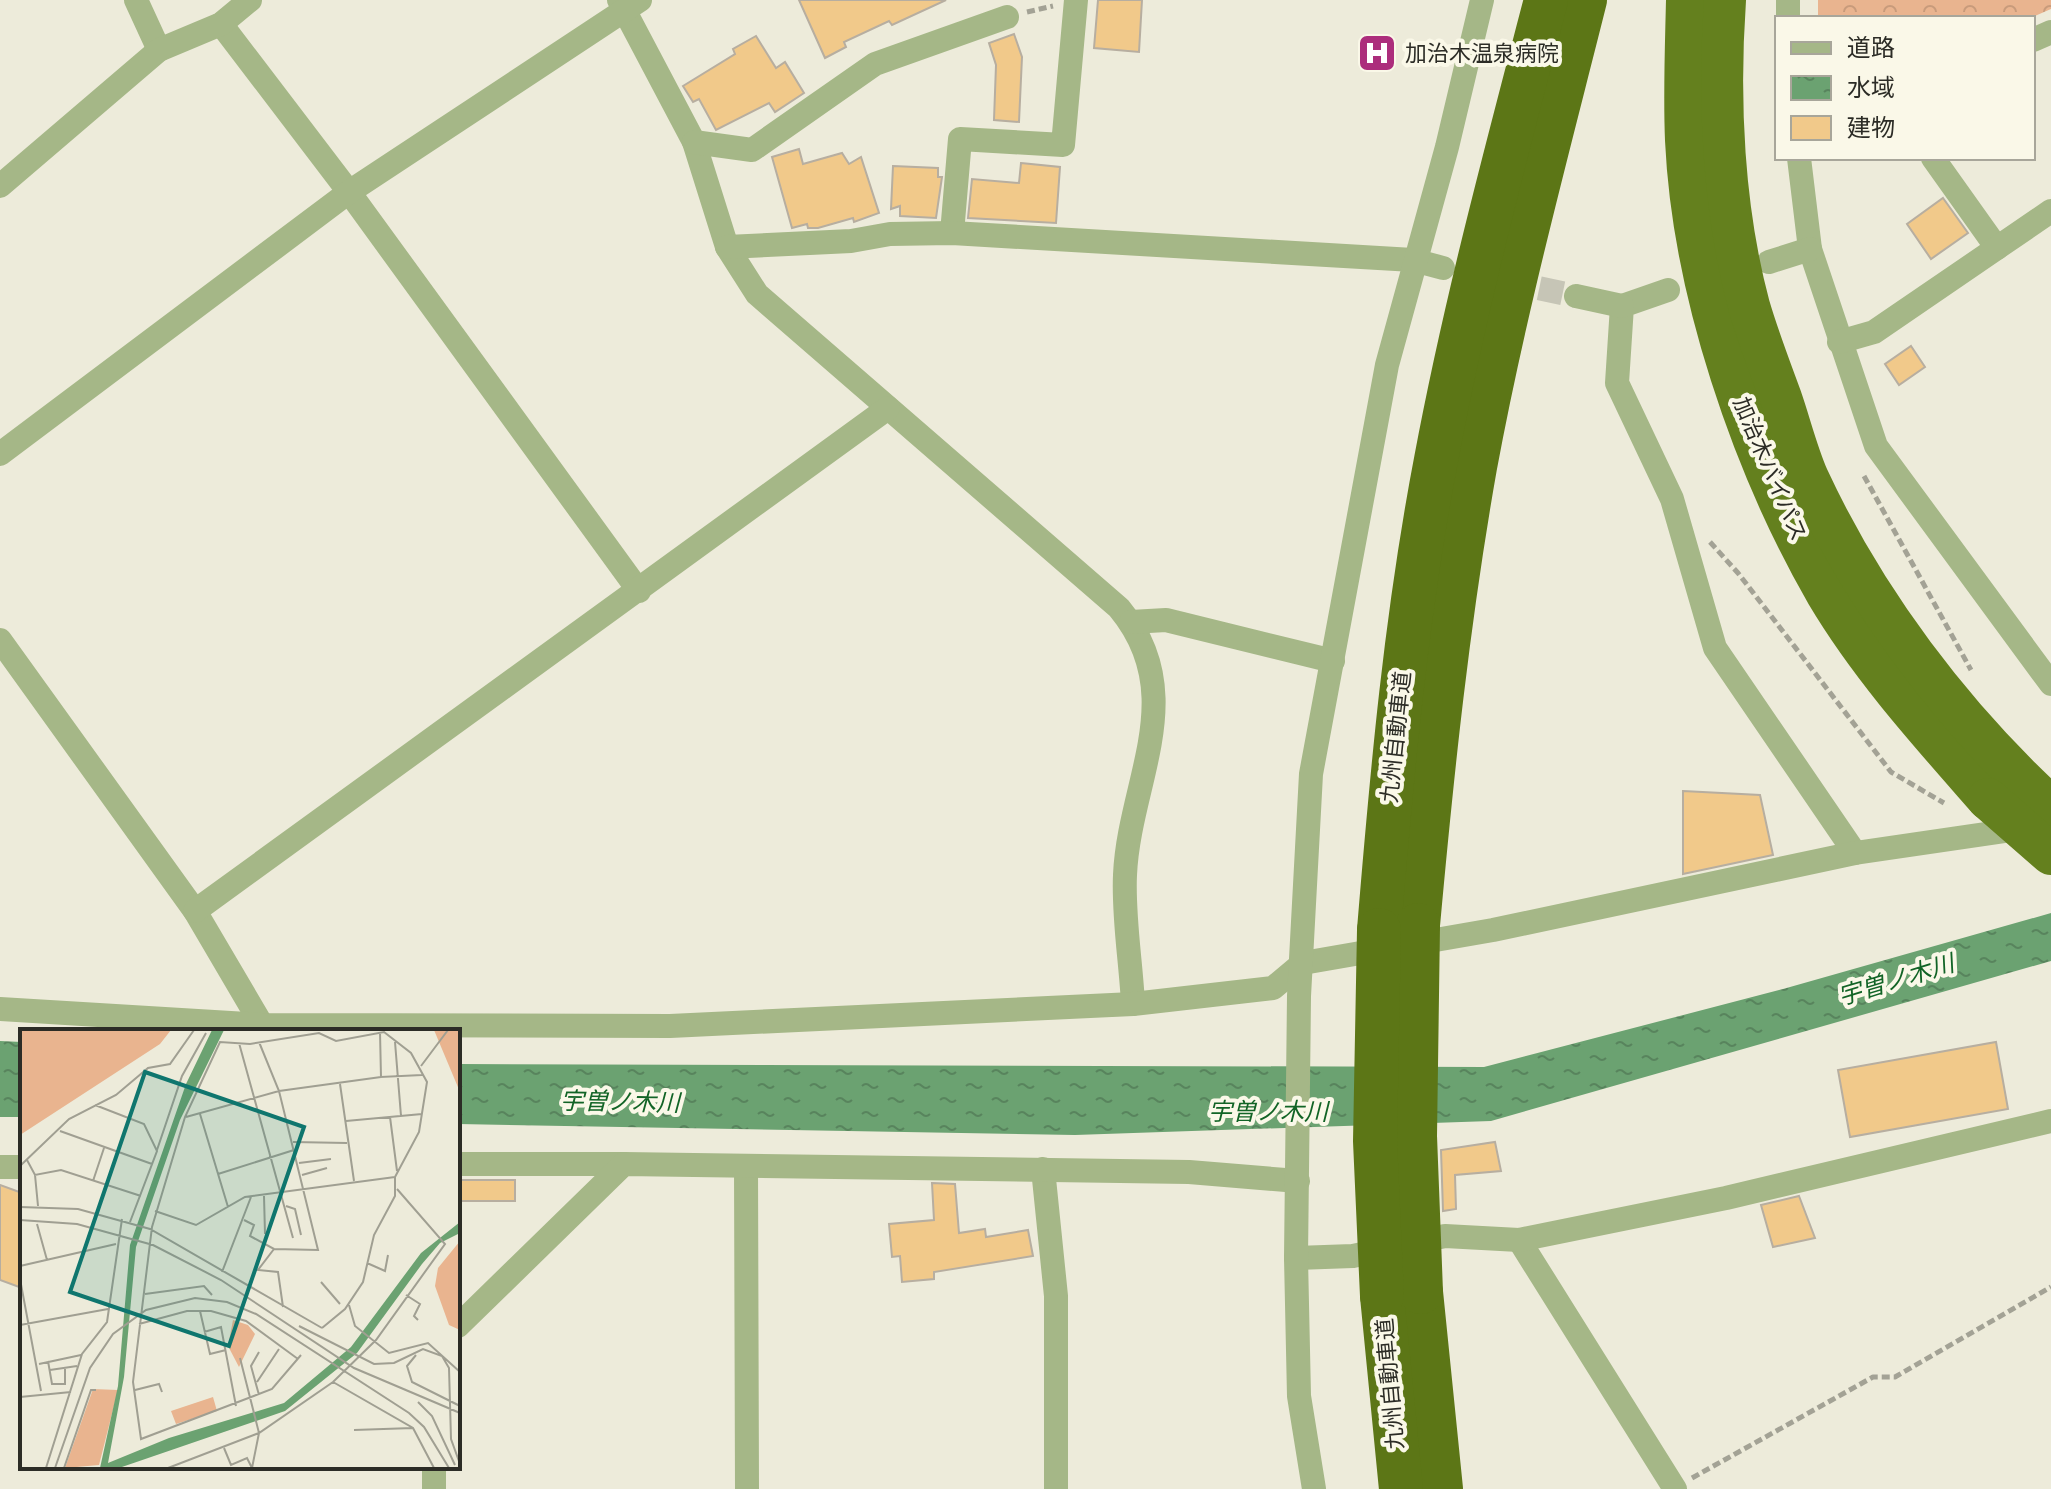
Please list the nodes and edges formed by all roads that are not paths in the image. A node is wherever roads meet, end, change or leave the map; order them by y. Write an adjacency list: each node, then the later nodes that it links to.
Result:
1 (136, 0): 12 (street)
2 (250, 0): 11 (street)
3 (1482, 0): 23 (street)
4 (1546, 0): 43 (highway, 九州自動車道)
5 (1585, 0): 43 (highway, 九州自動車道)
6 (1687, 0): 37 (highway, 加治木バイパス)
7 (1725, 0): 37 (highway, 加治木バイパス)
8 (1069, 2): 19 (street)
9 (628, 3): 13 (street); 17 (street)
10 (1007, 17): 13 (street)
11 (221, 24): 12 (street); 17 (street)
12 (159, 50): 16 (street)
13 (694, 142): 20 (street)
14 (1799, 160): 22 (street)
15 (1934, 160): 21 (street)
16 (0, 186)
17 (349, 192): 31 (street); 32 (street)
18 (2051, 211): 21 (street)
19 (952, 233): 20 (street); 23 (street)
20 (727, 247): 30 (street)
21 (1997, 248): 29 (street)
22 (1810, 249): 24 (street); 29 (street)
23 (1413, 260): 25 (street); 35 (street)
24 (1769, 262)
25 (1443, 268)
26 (1668, 290): 28 (street)
27 (1576, 296): 28 (street)
28 (1622, 306): 40 (street)
29 (1839, 342): 36 (street)
30 (888, 408): 32 (street); 33 (street)
31 (0, 454)
32 (639, 591): 42 (street)
33 (1131, 622): 35 (street); 45 (street)
34 (0, 640): 42 (street)
35 (1333, 661): 44 (street)
36 (2051, 684)
37 (1987, 795): 38 (highway, 加治木バイパス); 41 (highway, 加治木バイパス, bridge)
38 (2051, 807)
39 (2051, 824): 40 (street)
40 (1855, 853): 44 (street)
41 (2051, 854)
42 (195, 911): 47 (street)
43 (1398, 927): 56 (highway, 九州自動車道, bridge)
44 (1303, 963): 45 (street); 53 (street)
45 (1133, 1004): 47 (street)
46 (0, 1009): 47 (street)
47 (262, 1025)
48 (2051, 1121): 54 (street)
49 (460, 1164): 50 (street)
50 (624, 1164): 51 (street); 57 (street)
51 (746, 1166): 52 (street); 59 (street)
52 (1043, 1169): 53 (street); 60 (street)
53 (1298, 1174): 55 (street)
54 (1519, 1240): 55 (street); 58 (street)
55 (1296, 1258): 61 (street)
56 (1402, 1294): 62 (highway, 九州自動車道); 63 (highway, 九州自動車道)
57 (460, 1324)
58 (1674, 1488)
59 (747, 1489)
60 (1056, 1489)
61 (1314, 1489)
62 (1401, 1489)
63 (1441, 1489)

